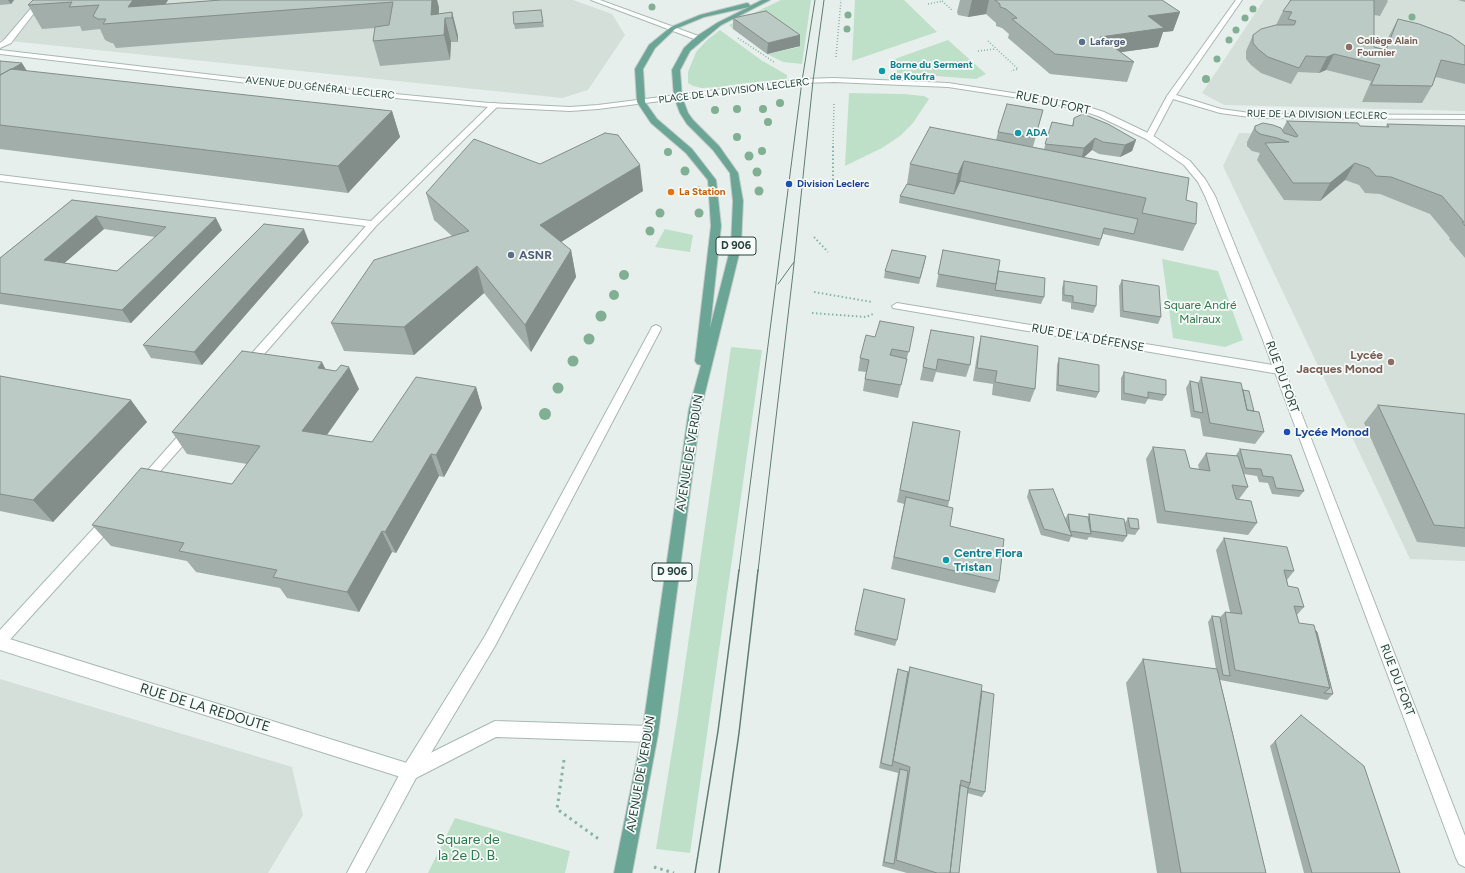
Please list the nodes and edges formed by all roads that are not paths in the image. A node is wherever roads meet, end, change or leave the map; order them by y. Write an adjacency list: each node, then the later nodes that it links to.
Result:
1 (41, 0): 7 (street)
2 (595, 0): 5 (street)
3 (766, 0): 5 (main road, D 906); 6 (main road, D 906)
4 (1239, 0): 11 (street)
5 (673, 28): 6 (street); 12 (main road, D 906)
6 (700, 38): 10 (main road, AVENUE DE VERDUN / D 906)
7 (0, 46)
8 (0, 52): 13 (street, AVENUE DU GÉNÉRAL LECLERC)
9 (948, 85): 10 (street, PLACE DE LA DIVISION LECLERC); 15 (street, RUE DU FORT)
10 (678, 96): 12 (street, PLACE DE LA DIVISION LECLERC); 22 (main road, AVENUE DE VERDUN / D 906)
11 (1171, 96): 14 (street, RUE DE LA DIVISION LECLERC); 15 (street)
12 (641, 102): 13 (street, AVENUE DU GÉNÉRAL LECLERC); 22 (main road, D 906)
13 (495, 105): 17 (street)
14 (1465, 118)
15 (1149, 136): 20 (street, RUE DU FORT)
16 (0, 178): 17 (street)
17 (373, 224): 21 (street)
18 (897, 306): 20 (street, RUE DE LA DÉFENSE)
19 (656, 329): 28 (street)
20 (1279, 370): 29 (street, RUE DU FORT)
21 (241, 373)
22 (695, 409): 27 (main road, AVENUE DE VERDUN / D 906)
23 (198, 421): 24 (street)
24 (134, 492)
25 (118, 510): 26 (street)
26 (0, 642): 28 (street, RUE DE LA REDOUTE)
27 (650, 734): 28 (street); 30 (main road, AVENUE DE VERDUN / D 906)
28 (410, 772): 31 (street)
29 (1465, 858)
30 (624, 866)
31 (356, 873)

